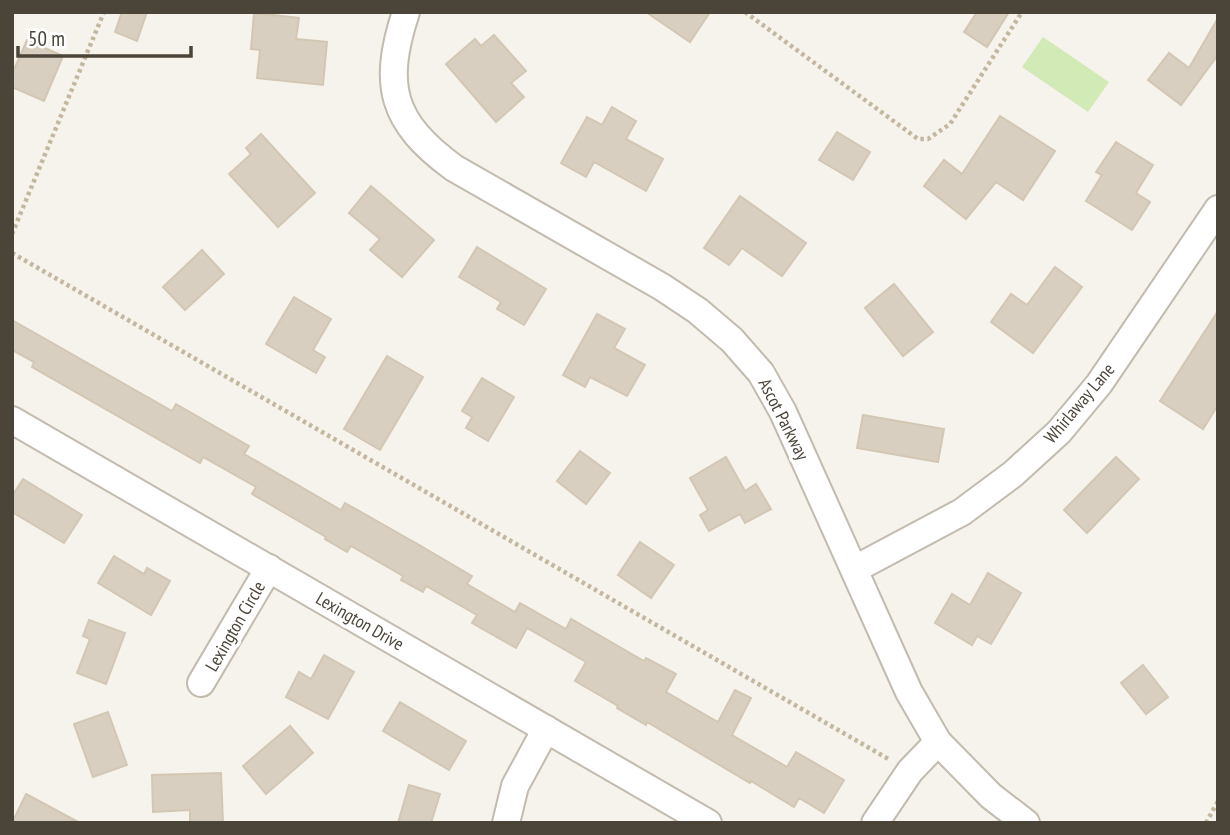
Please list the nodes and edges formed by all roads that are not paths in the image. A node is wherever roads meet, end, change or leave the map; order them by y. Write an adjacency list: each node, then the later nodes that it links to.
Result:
1 (406, 12): 5 (street, Ascot Parkway)
2 (1218, 209): 5 (street, Whirlaway Lane)
3 (12, 420): 4 (street, Lexington Drive)
4 (269, 568): 6 (street, Lexington Circle); 7 (street, Lexington Drive)
5 (855, 569): 8 (street, Ascot Parkway)
6 (201, 683)
7 (546, 729): 9 (street); 10 (street, Lexington Drive)
8 (938, 742): 11 (street); 12 (street, Ascot Parkway)
9 (506, 823)
10 (708, 823)
11 (875, 823)
12 (1026, 823)

